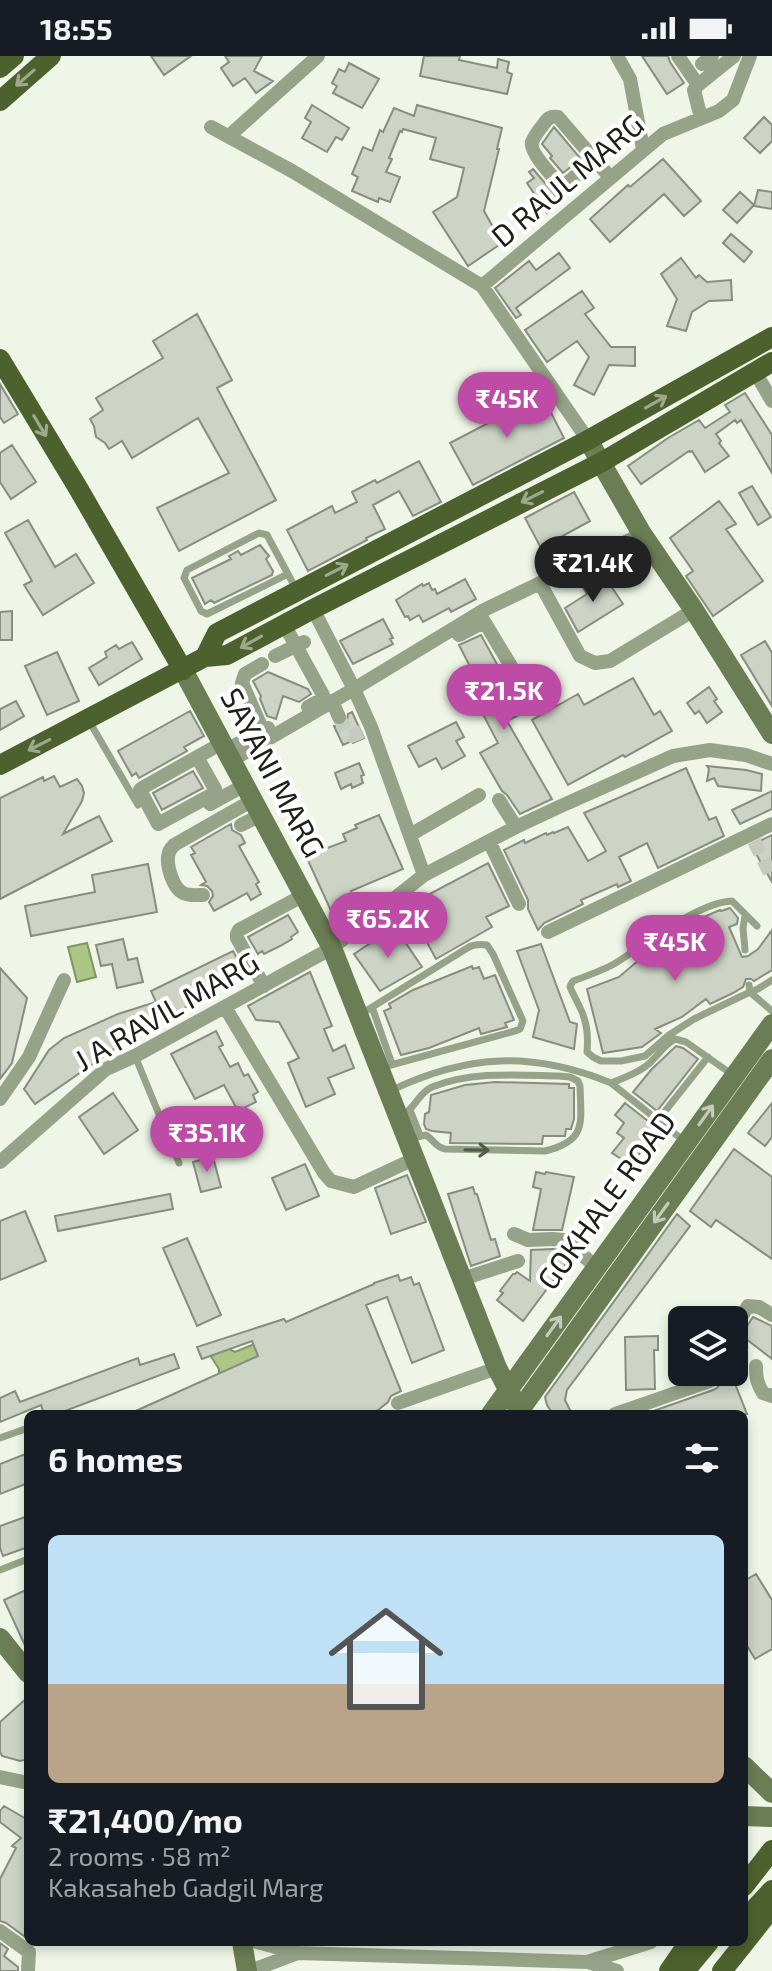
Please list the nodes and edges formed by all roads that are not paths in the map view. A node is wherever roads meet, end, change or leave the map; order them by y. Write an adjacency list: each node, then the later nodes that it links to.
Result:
1 (14, 56): 9 (main road)
2 (51, 56): 11 (main road, one-way to 11)
3 (318, 56): 14 (street)
4 (617, 56): 15 (street)
5 (678, 56): 10 (street)
6 (734, 56): 8 (street)
7 (750, 56): 12 (street, D RAUL MARG)
8 (706, 64): 10 (street)
9 (0, 68)
10 (698, 85): 12 (street)
11 (0, 101)
12 (701, 118): 15 (street, D RAUL MARG)
13 (211, 127): 14 (street)
14 (229, 136): 18 (street)
15 (643, 149): 17 (street, D RAUL MARG)
16 (595, 160): 16 (street); 17 (street)
17 (610, 177): 18 (street, D RAUL MARG)
18 (482, 286): 23 (street)
19 (772, 337): 23 (main road, one-way to 19)
20 (0, 359): 35 (main road, SAYANI MARG, one-way to 35)
21 (764, 367): 22 (street); 24 (main road)
22 (772, 401)
23 (588, 440): 24 (main road); 26 (main road, one-way to 23)
24 (602, 462): 25 (main road); 28 (main road, one-way to 28)
25 (642, 534): 27 (street); 29 (main road)
26 (293, 582): 30 (main road); 30 (lane)
27 (540, 583): 29 (street); 31 (street)
28 (313, 609): 32 (main road); 36 (street)
29 (694, 610): 42 (main road)
30 (238, 611): 34 (main road)
31 (482, 617): 36 (street); 38 (street)
32 (288, 622): 33 (street); 34 (main road, one-way to 34)
33 (301, 645): 41 (street); 41 (street)
34 (205, 657): 35 (main road)
35 (183, 670): 40 (main road); 43 (main road, SAYANI MARG)
36 (354, 689): 37 (street); 55 (street)
37 (332, 701): 39 (street); 43 (street)
38 (535, 706)
39 (339, 717)
40 (88, 719): 46 (main road, one-way to 46); 50 (lane)
41 (263, 731): 43 (street)
42 (772, 734)
43 (227, 751): 44 (street); 48 (main road, SAYANI MARG)
44 (197, 757): 44 (street)
45 (772, 764): 54 (street, J A RAVIL MARG)
46 (0, 765)
47 (479, 795): 55 (street)
48 (253, 800): 53 (street); 56 (street); 59 (street); 60 (main road, SAYANI MARG)
49 (499, 800): 54 (street)
50 (138, 805)
51 (414, 813): 55 (street)
52 (772, 824): 64 (street)
53 (241, 825)
54 (516, 827): 57 (street, J A RAVIL MARG)
55 (416, 831): 58 (street)
56 (150, 837)
57 (489, 841): 58 (street, J A RAVIL MARG); 61 (street)
58 (424, 875): 65 (street, J A RAVIL MARG)
59 (203, 895)
60 (304, 895): 65 (main road, SAYANI MARG); 69 (street)
61 (519, 904)
62 (745, 916): 63 (lane); 66 (lane); 70 (lane)
63 (757, 926)
64 (548, 932)
65 (332, 948): 69 (street, J A RAVIL MARG); 73 (main road, SAYANI MARG)
66 (745, 950)
67 (64, 980): 82 (street)
68 (772, 980): 70 (lane)
69 (264, 986): 71 (street, J A RAVIL MARG)
70 (750, 988): 72 (lane)
71 (225, 1007): 75 (street, J A RAVIL MARG); 87 (street)
72 (772, 1011)
73 (365, 1012): 78 (main road, SAYANI MARG); 78 (lane)
74 (772, 1024): 79 (main road, GOKHALE ROAD)
75 (135, 1056): 88 (street, J A RAVIL MARG); 89 (lane)
76 (708, 1057): 79 (lane); 80 (lane); 84 (lane)
77 (772, 1059): 104 (main road, GOKHALE ROAD, one-way to 104)
78 (385, 1066): 81 (main road, SAYANI MARG)
79 (735, 1076): 86 (main road, GOKHALE ROAD, one-way to 79)
80 (611, 1083): 81 (lane); 84 (lane)
81 (387, 1092): 83 (main road, SAYANI MARG)
82 (0, 1099)
83 (404, 1113): 85 (main road, SAYANI MARG); 85 (lane, one-way to 83)
84 (658, 1120): 86 (lane)
85 (413, 1137): 87 (main road, SAYANI MARG)
86 (687, 1142): 92 (main road, GOKHALE ROAD)
87 (414, 1159): 93 (main road, SAYANI MARG)
88 (0, 1162)
89 (179, 1163)
90 (514, 1234): 92 (street)
91 (518, 1261): 93 (street)
92 (596, 1267): 99 (main road, GOKHALE ROAD, one-way to 92)
93 (462, 1279): 97 (main road, SAYANI MARG)
94 (748, 1306): 95 (street)
95 (772, 1315)
96 (756, 1366): 100 (street)
97 (497, 1368): 99 (main road, SAYANI MARG); 101 (street)
98 (684, 1386): 105 (street)
99 (509, 1389): 102 (main road, GOKHALE ROAD); 103 (main road, SAYANI MARG)
100 (772, 1396)
101 (398, 1403)
102 (494, 1410)
103 (518, 1410)
104 (521, 1410)
105 (625, 1410)
106 (24, 1429): 107 (lane)
107 (0, 1438)
108 (24, 1561): 109 (lane)
109 (0, 1570)
110 (0, 1638): 111 (main road)
111 (24, 1662)
112 (748, 1770): 115 (main road)
113 (0, 1777): 114 (street)
114 (24, 1782)
115 (772, 1793)
116 (748, 1816): 117 (main road)
117 (772, 1817)
118 (772, 1850): 120 (main road)
119 (772, 1873): 122 (main road)
120 (748, 1881)
121 (772, 1890): 124 (main road)
122 (748, 1899)
123 (772, 1908): 126 (main road)
124 (748, 1916)
125 (0, 1931): 139 (street)
126 (748, 1938)
127 (243, 1946): 140 (main road)
128 (272, 1946): 134 (street)
129 (641, 1946): 138 (street)
130 (686, 1946): 143 (main road)
131 (706, 1946): 144 (main road)
132 (723, 1946): 145 (main road)
133 (742, 1946): 146 (main road)
134 (298, 1953): 135 (street); 140 (street)
135 (371, 1955): 136 (street); 141 (street)
136 (493, 1965): 137 (street)
137 (549, 1966): 138 (street)
138 (592, 1966): 142 (street)
139 (28, 1971)
140 (249, 1971)
141 (370, 1971)
142 (617, 1971)
143 (669, 1971)
144 (685, 1971)
145 (703, 1971)
146 (722, 1971)

